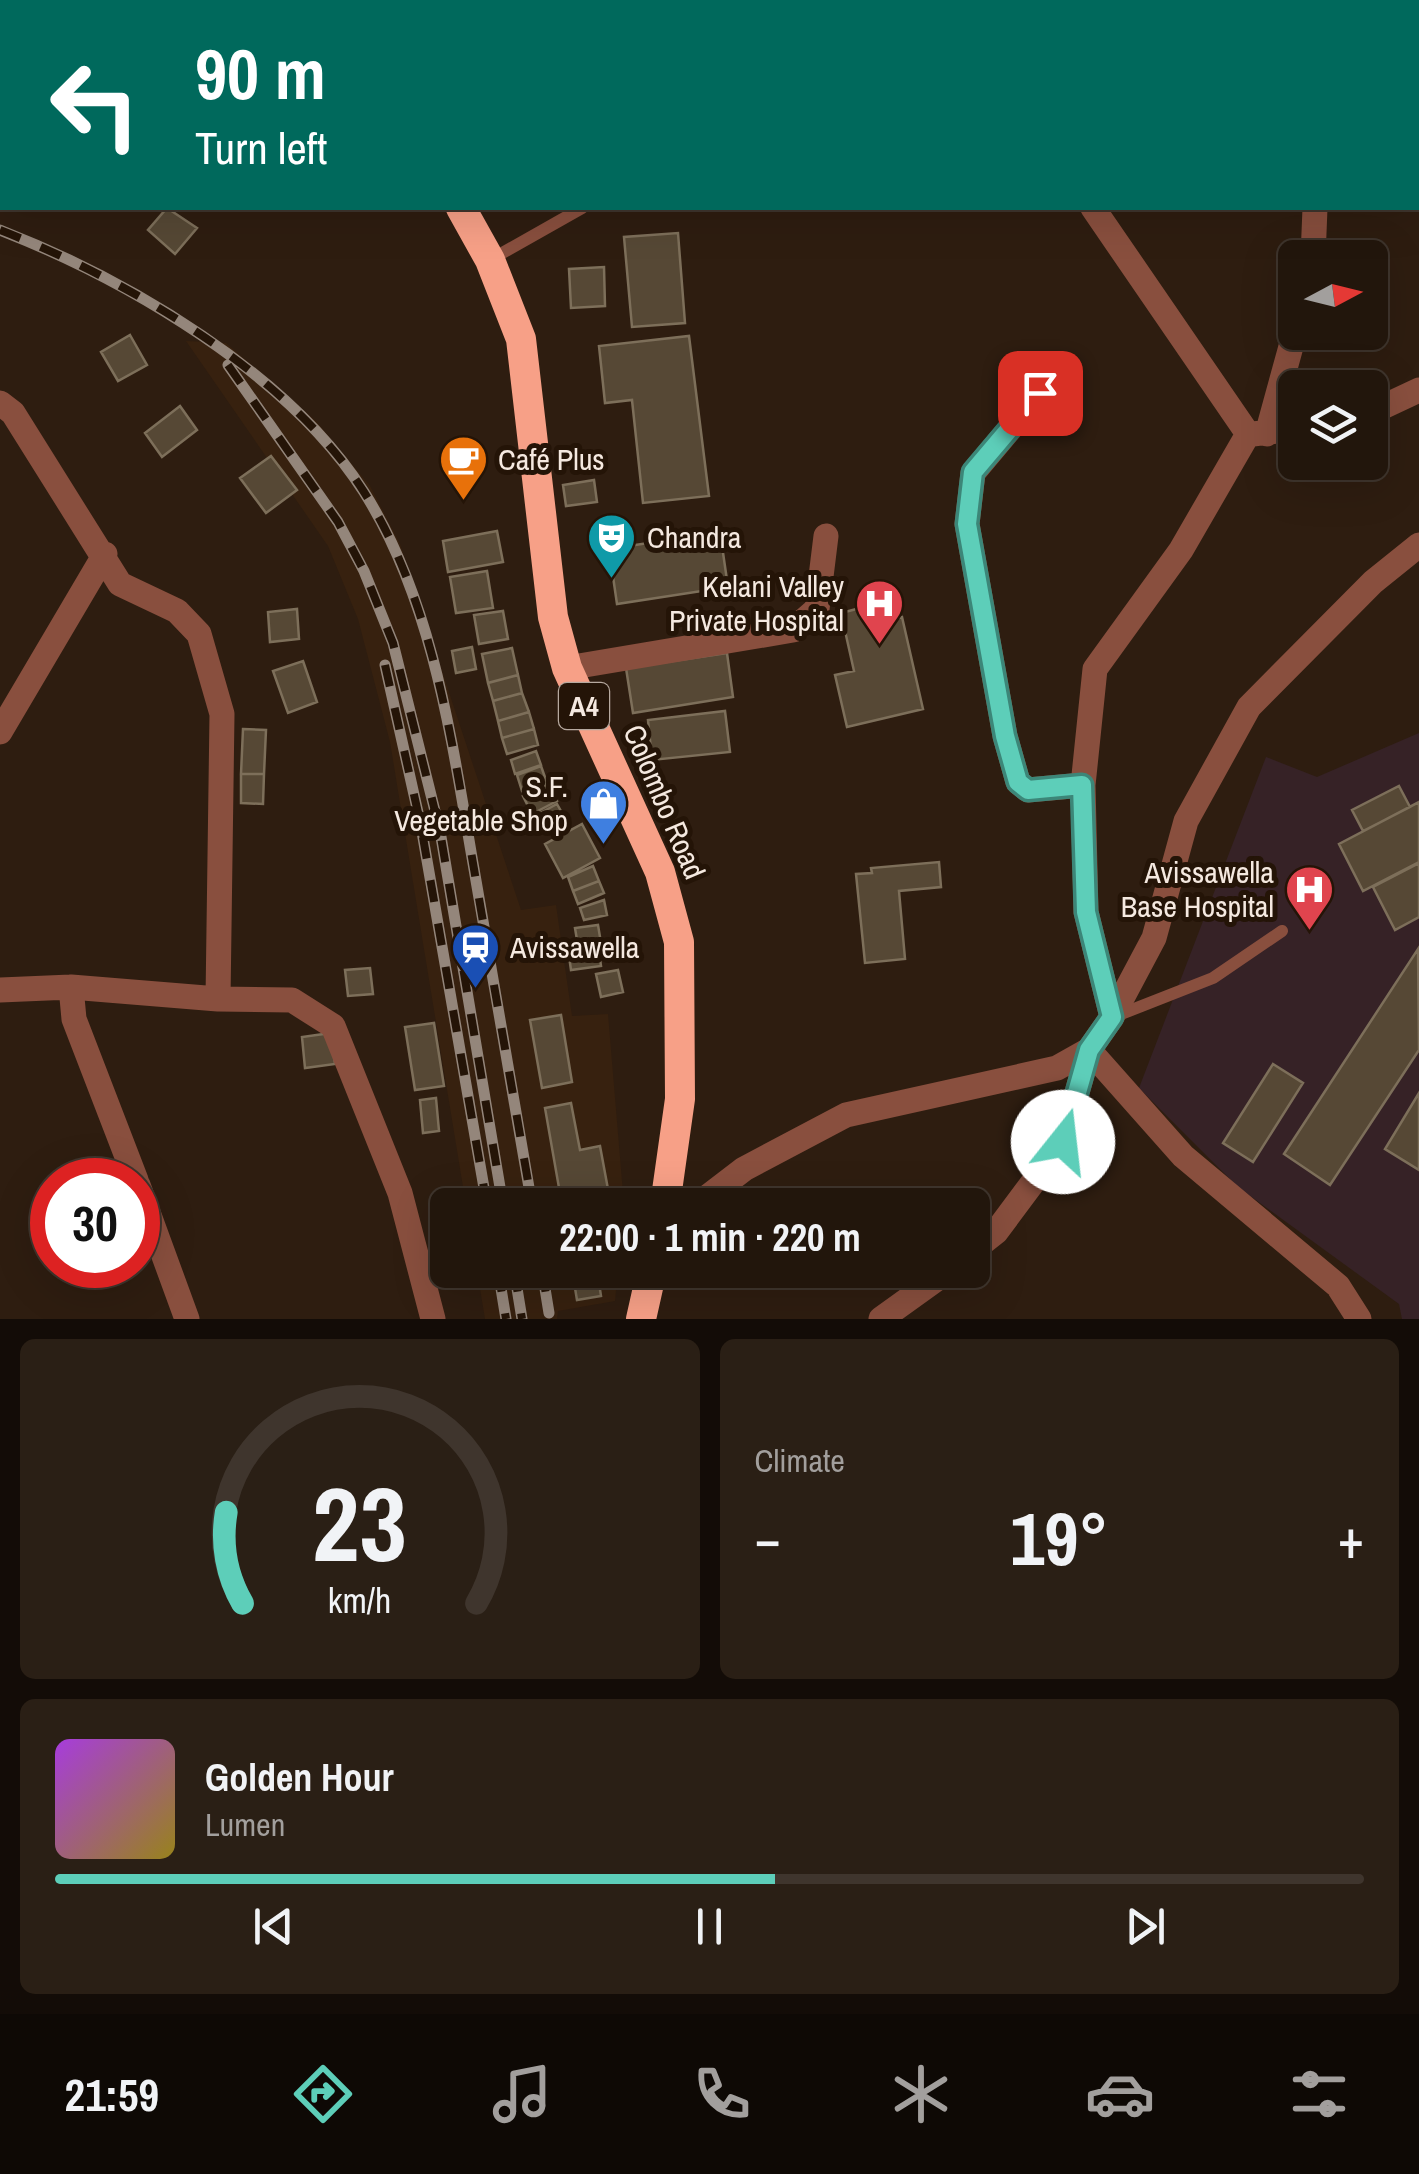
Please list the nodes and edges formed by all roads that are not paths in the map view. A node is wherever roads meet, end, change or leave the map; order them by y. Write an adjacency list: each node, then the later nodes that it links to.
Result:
1 (462, 210): 6 (highway, Colombo Road / A4)
2 (578, 210): 6 (lane)
3 (1094, 210): 13 (street)
4 (1315, 210): 5 (street)
5 (1313, 240)
6 (490, 260): 17 (highway, Colombo Road / A4)
7 (1288, 350): 13 (street)
8 (1419, 390): 10 (street)
9 (1040, 393): 19 (street)
10 (1388, 405)
11 (4, 416): 16 (street)
12 (1278, 431): 13 (street)
13 (1258, 434): 19 (street)
14 (826, 536): 17 (street)
15 (1419, 545): 24 (street)
16 (105, 554): 18 (street); 23 (street)
17 (567, 668): 27 (highway, Colombo Road / A4)
18 (0, 732)
19 (1082, 785): 24 (street)
20 (1282, 931): 24 (lane)
21 (71, 988): 22 (street); 23 (street); 26 (street)
22 (0, 990)
23 (218, 999): 34 (street)
24 (1112, 1017): 25 (street)
25 (1089, 1050): 28 (street); 29 (street); 37 (street)
26 (128, 1158)
27 (667, 1188)
28 (719, 1188)
29 (990, 1237)
30 (160, 1244): 33 (street)
31 (648, 1288): 35 (highway)
32 (924, 1288): 36 (street)
33 (188, 1319)
34 (433, 1319)
35 (642, 1319)
36 (881, 1319)
37 (1359, 1319)

